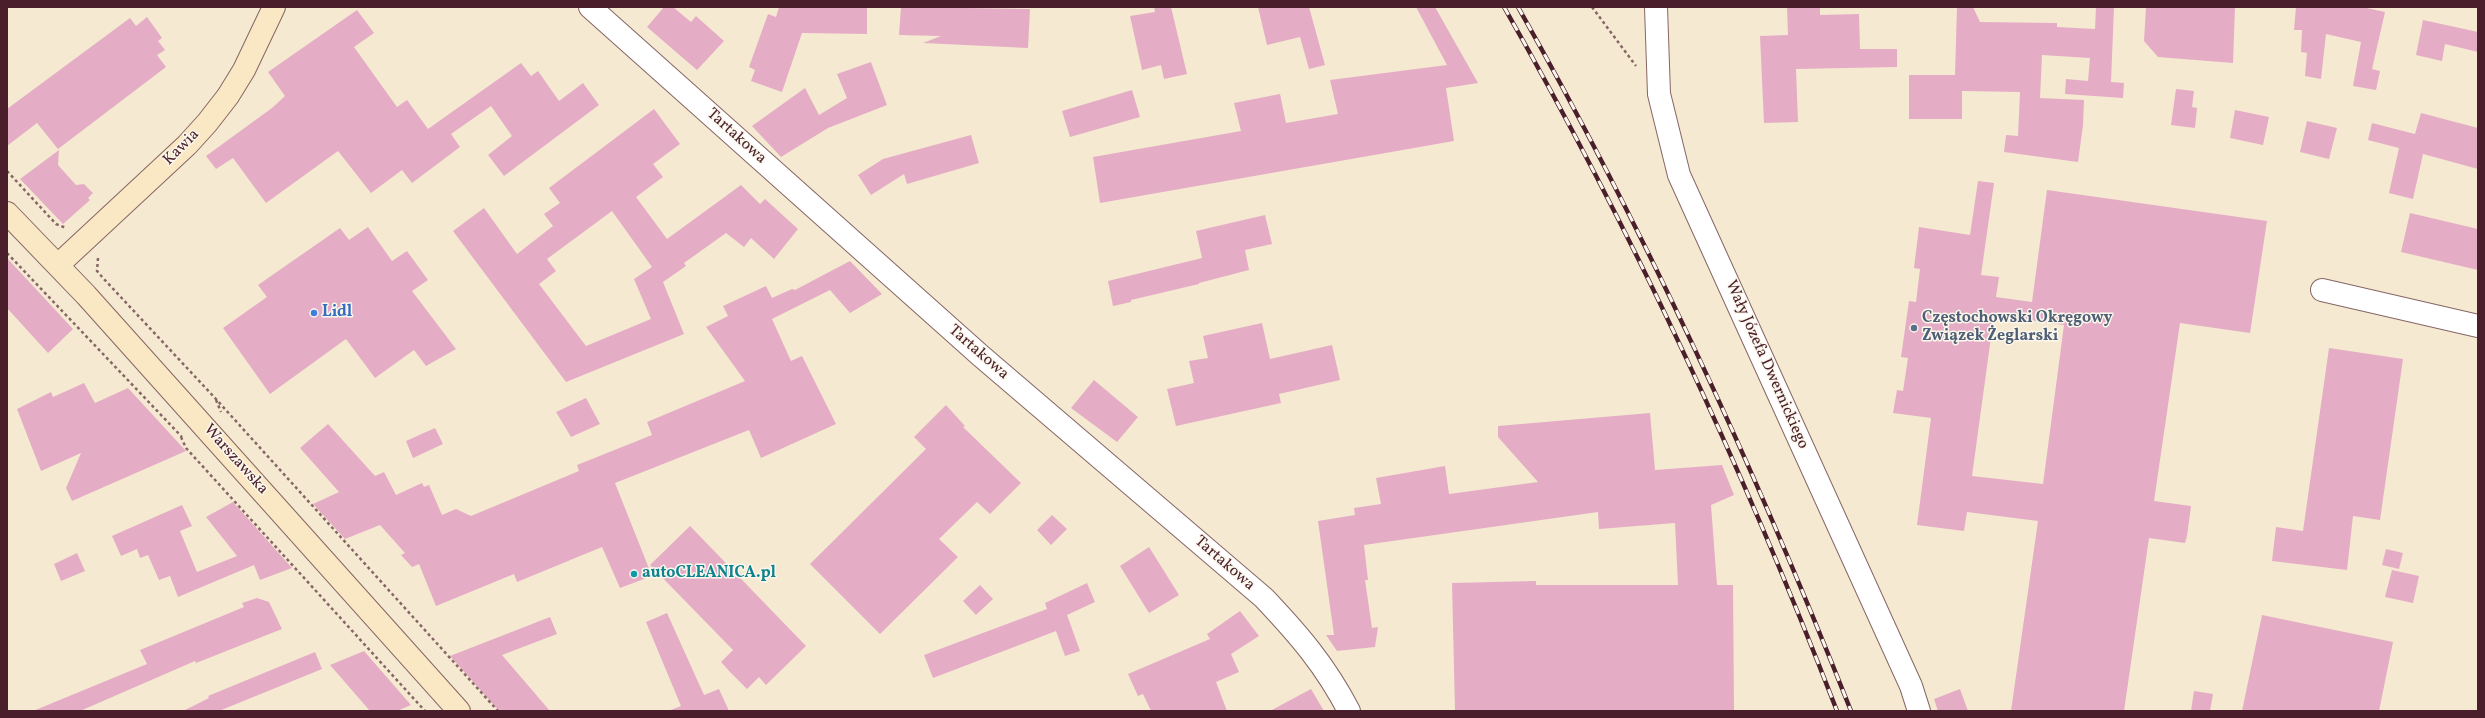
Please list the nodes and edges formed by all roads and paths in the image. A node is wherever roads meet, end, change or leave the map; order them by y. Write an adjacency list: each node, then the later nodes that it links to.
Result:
1 (274, 7): 11 (street, Kawia)
2 (590, 7): 17 (street, Tartakowa)
3 (1592, 7): 5 (path)
4 (1656, 7): 18 (street, Wały Józefa Dwernickiego)
5 (1640, 70)
6 (7, 171): 8 (path)
7 (7, 213): 11 (street, Warszawska)
8 (69, 228)
9 (7, 254): 14 (path)
10 (98, 255): 16 (path)
11 (58, 265): 15 (street, Warszawska)
12 (2322, 290): 13 (street)
13 (2478, 326)
14 (425, 711)
15 (459, 711)
16 (498, 711)
17 (1349, 711)
18 (1919, 711)

